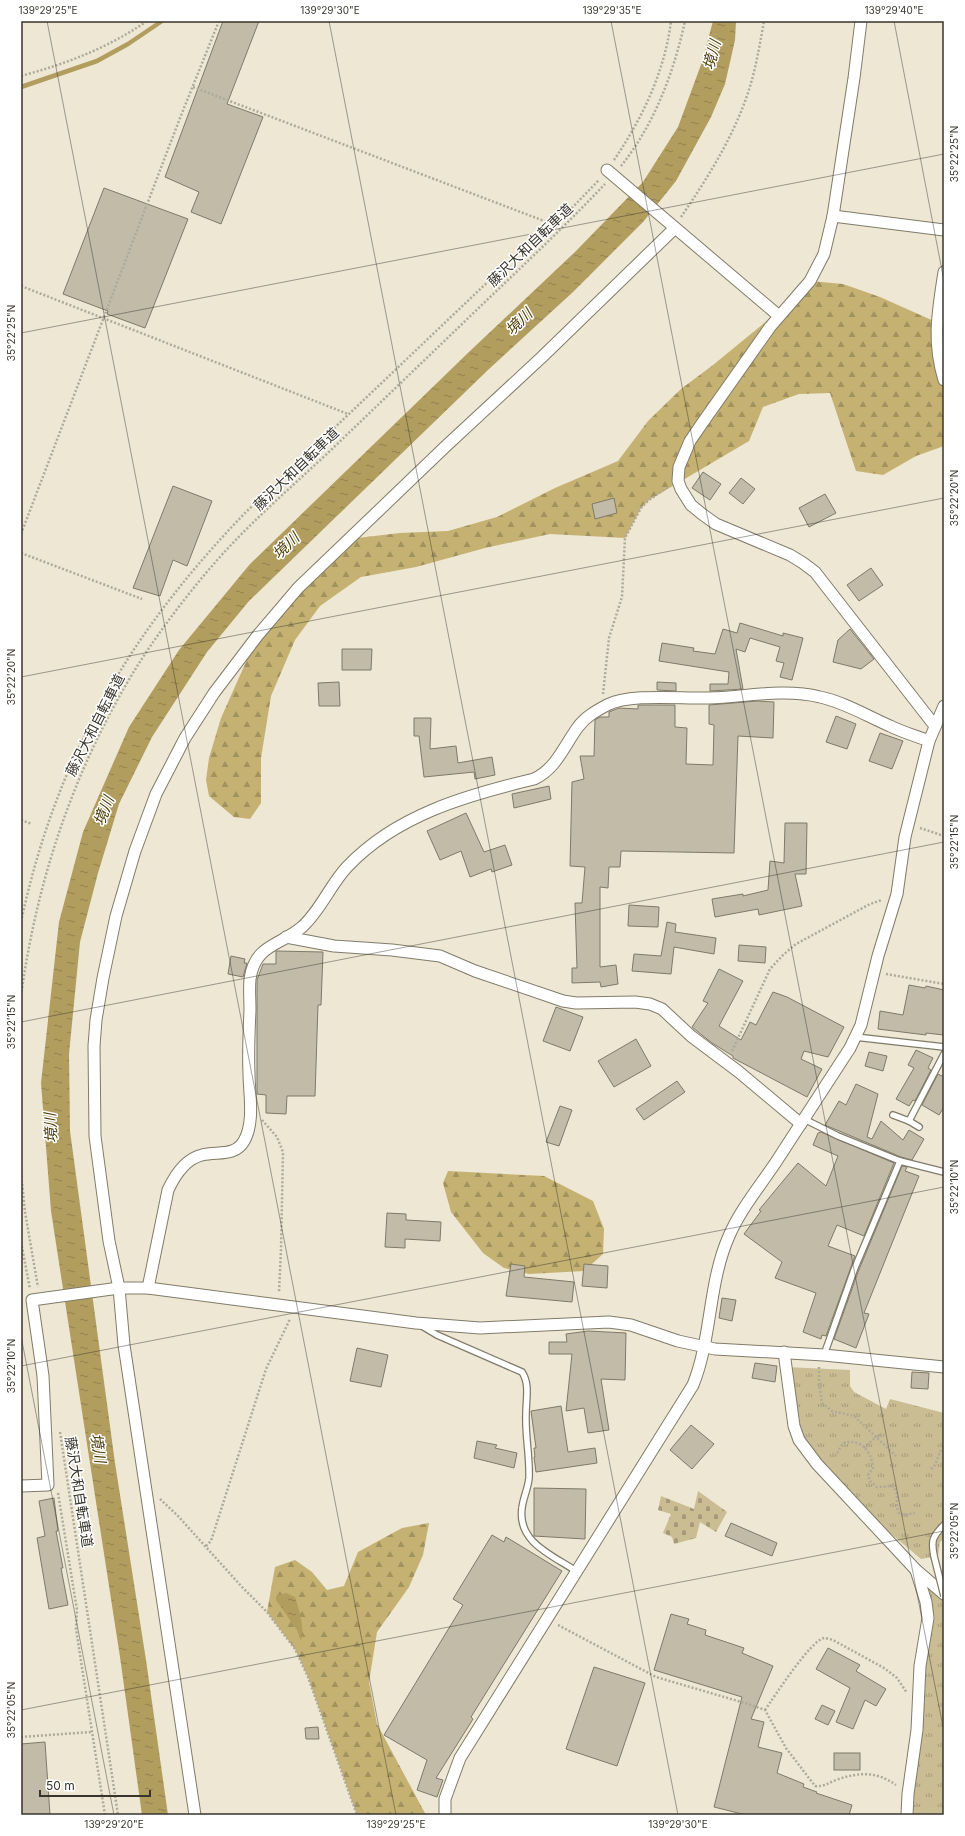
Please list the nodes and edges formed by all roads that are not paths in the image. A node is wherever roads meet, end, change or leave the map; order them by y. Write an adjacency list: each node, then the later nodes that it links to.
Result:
1 (860, 21): 3 (street)
2 (612, 174): 4 (street)
3 (833, 216): 5 (street); 7 (street)
4 (673, 226): 7 (street); 22 (street)
5 (944, 230)
6 (944, 272): 8 (street)
7 (779, 316): 10 (street)
8 (944, 380)
9 (944, 706): 10 (street)
10 (932, 734): 11 (street); 12 (street); 13 (street)
11 (944, 736)
12 (286, 937): 18 (street); 23 (street)
13 (855, 1037): 14 (lane); 18 (street)
14 (944, 1047)
15 (944, 1054): 17 (lane)
16 (893, 1115): 17 (lane)
17 (909, 1121): 19 (lane)
18 (803, 1122): 20 (lane); 25 (street)
19 (919, 1127)
20 (900, 1161): 21 (lane); 27 (lane)
21 (944, 1172)
22 (115, 1288): 23 (street); 29 (street); 34 (street)
23 (148, 1288): 24 (street)
24 (416, 1323): 25 (street); 32 (lane)
25 (705, 1346): 26 (street); 32 (street)
26 (784, 1352): 27 (street); 31 (street)
27 (822, 1354): 28 (street)
28 (944, 1367)
29 (21, 1486)
30 (944, 1525): 33 (lane, bridge)
31 (916, 1570): 33 (street); 36 (street)
32 (576, 1571): 35 (street)
33 (944, 1595)
34 (195, 1815)
35 (446, 1815)
36 (907, 1815)

